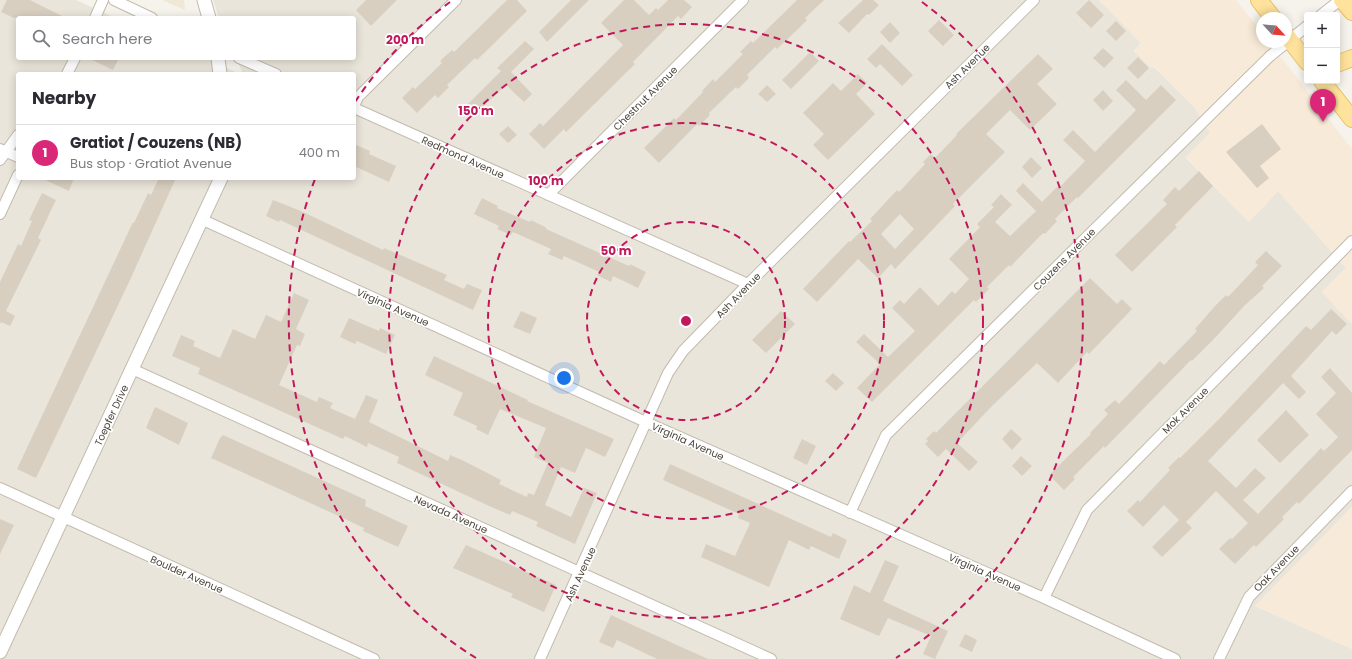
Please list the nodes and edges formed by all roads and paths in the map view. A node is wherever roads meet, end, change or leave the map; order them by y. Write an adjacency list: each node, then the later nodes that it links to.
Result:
1 (104, 0): 12 (street)
2 (114, 0): 13 (street)
3 (204, 0): 14 (street)
4 (456, 0): 29 (street)
5 (743, 0): 38 (street, Chestnut Avenue)
6 (1034, 0): 42 (street, Ash Avenue)
7 (1259, 0): 9 (main road)
8 (1341, 0): 10 (street); 11 (main road)
9 (1268, 12)
10 (1325, 12)
11 (1352, 12)
12 (96, 16)
13 (148, 16)
14 (208, 16)
15 (1304, 28): 16 (street, Couzens Avenue)
16 (1292, 35)
17 (1292, 43): 19 (main road)
18 (1278, 48): 47 (street, Couzens Avenue)
19 (1304, 58)
20 (1352, 58): 24 (main road)
21 (74, 60): 25 (street)
22 (218, 60): 26 (street)
23 (244, 60): 27 (street)
24 (1340, 63)
25 (68, 72)
26 (220, 72)
27 (271, 72)
28 (1325, 84): 31 (main road)
29 (356, 102)
30 (356, 108): 38 (street, Redmond Avenue)
31 (1352, 119)
32 (16, 137): 33 (street)
33 (3, 150): 34 (street); 35 (street)
34 (16, 156)
35 (0, 160)
36 (16, 179): 39 (street)
37 (220, 180): 40 (street, Toepfer Drive)
38 (548, 195): 42 (street, Redmond Avenue)
39 (0, 214)
40 (203, 220): 43 (street, Toepfer Drive); 44 (street, Virginia Avenue)
41 (1352, 241): 50 (street, Mok Avenue)
42 (748, 284): 44 (street, Ash Avenue)
43 (132, 369): 48 (street, Toepfer Drive); 49 (street, Nevada Avenue)
44 (648, 423): 47 (street, Virginia Avenue); 49 (street, Ash Avenue)
45 (0, 488): 48 (street, Boulder Avenue)
46 (1352, 491): 56 (street, Oak Avenue)
47 (850, 513): 50 (street, Virginia Avenue)
48 (63, 518): 51 (street, Toepfer Drive); 52 (street, Boulder Avenue)
49 (580, 573): 53 (street, Ash Avenue); 54 (street, Nevada Avenue)
50 (1044, 598): 55 (street, Virginia Avenue)
51 (0, 652)
52 (374, 659)
53 (540, 659)
54 (771, 659)
55 (1175, 659)
56 (1219, 659)

